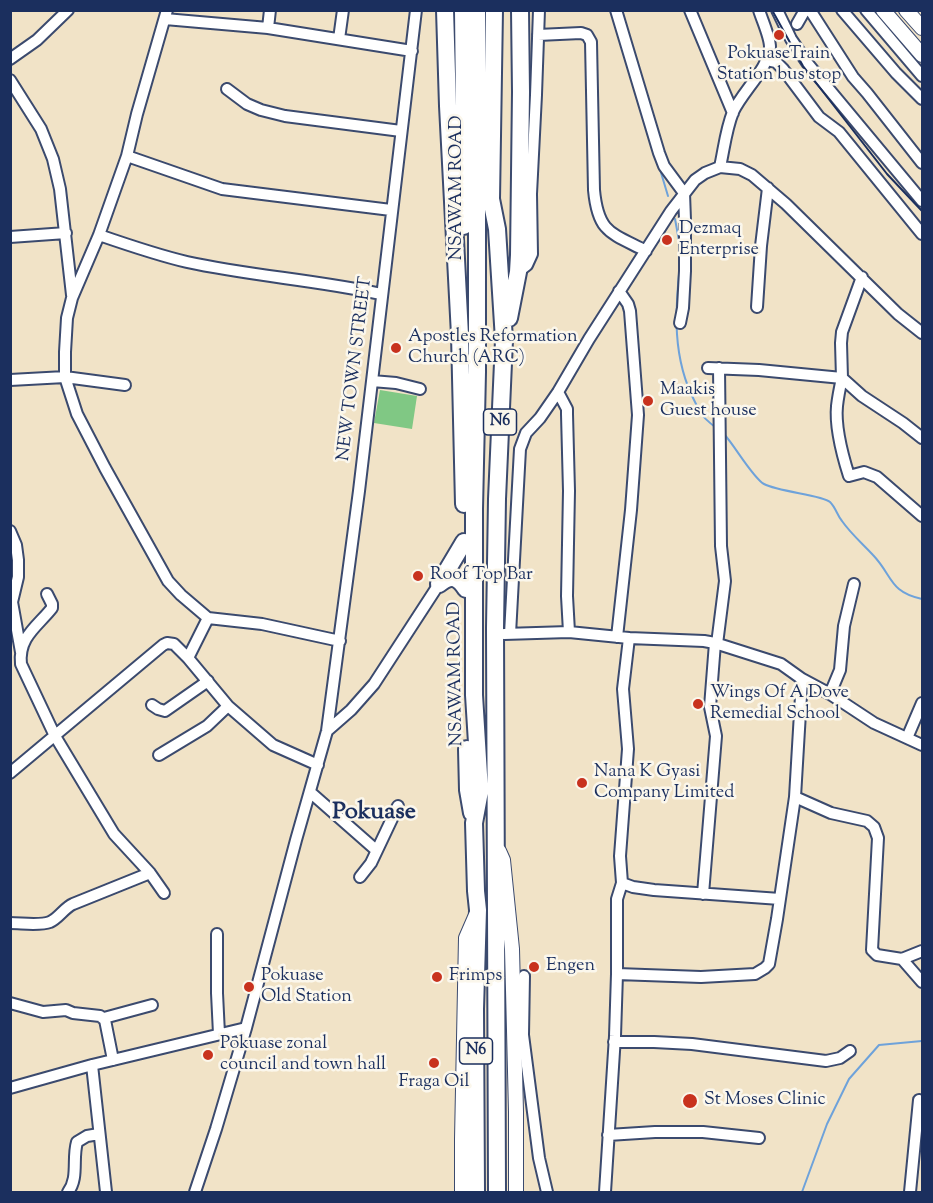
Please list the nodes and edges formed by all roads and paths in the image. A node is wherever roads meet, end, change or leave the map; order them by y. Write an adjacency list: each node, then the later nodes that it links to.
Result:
1 (68, 10): 28 (street)
2 (270, 10): 22 (street)
3 (343, 10): 25 (street)
4 (416, 10): 26 (street, NEW TOWN STREET)
5 (445, 10): 57 (highway)
6 (463, 10): 57 (highway)
7 (477, 10): 99 (highway, NSAWAM ROAD / N6)
8 (494, 10): 43 (highway, NSAWAM ROAD / N6)
9 (539, 10): 24 (street)
10 (616, 10): 40 (street)
11 (690, 10): 34 (street)
12 (759, 10): 29 (street)
13 (777, 10): 41 (street)
14 (807, 10): 21 (street); 37 (street)
15 (842, 10): 33 (street)
16 (866, 10): 30 (street)
17 (883, 10): 27 (main road)
18 (906, 10): 23 (main road)
19 (515, 12): 43 (highway); 49 (highway)
20 (166, 15): 22 (street); 36 (street)
21 (797, 24)
22 (268, 28): 25 (street)
23 (922, 28)
24 (538, 35): 48 (street); 49 (street)
25 (339, 39): 26 (street)
26 (412, 51): 35 (street, NEW TOWN STREET)
27 (922, 55)
28 (10, 59)
29 (767, 60): 34 (street); 45 (street)
30 (922, 76)
31 (10, 80): 44 (street)
32 (227, 89): 35 (street)
33 (922, 99)
34 (733, 113): 38 (street)
35 (401, 131): 42 (street, NEW TOWN STREET)
36 (127, 156): 42 (street); 46 (street)
37 (922, 163)
38 (720, 167): 39 (street); 40 (street)
39 (768, 188): 50 (street); 54 (street)
40 (684, 194): 48 (street); 55 (street)
41 (922, 201)
42 (392, 210): 52 (street, NEW TOWN STREET)
43 (497, 229): 58 (highway, NSAWAM ROAD / N6)
44 (66, 233): 47 (street); 53 (street)
45 (922, 234)
46 (99, 235): 52 (street); 53 (street)
47 (10, 237)
48 (646, 251): 51 (street)
49 (518, 272): 58 (highway)
50 (862, 277): 56 (street); 60 (street)
51 (619, 291): 65 (street); 77 (street)
52 (381, 294): 62 (street, NEW TOWN STREET)
53 (72, 298): 59 (street)
54 (757, 307)
55 (680, 323)
56 (922, 333)
57 (460, 335): 69 (highway)
58 (504, 340): 76 (highway, NSAWAM ROAD / N6)
59 (65, 377): 61 (street); 63 (street); 74 (street)
60 (842, 378): 66 (street); 67 (street); 80 (street)
61 (10, 380)
62 (372, 381): 64 (street); 79 (street, NEW TOWN STREET)
63 (124, 385)
64 (420, 389)
65 (558, 392): 75 (street); 76 (street)
66 (922, 438)
67 (922, 516)
68 (10, 531): 81 (street)
69 (464, 542): 70 (highway); 72 (highway)
70 (439, 584): 72 (highway); 89 (street)
71 (854, 584): 85 (street)
72 (466, 589): 99 (highway)
73 (47, 594): 81 (street)
74 (208, 618): 79 (street); 82 (street)
75 (569, 632): 76 (street); 77 (street)
76 (502, 634): 100 (highway, NSAWAM ROAD / N6)
77 (617, 637): 78 (street)
78 (629, 638): 80 (street); 104 (street)
79 (340, 641): 89 (street, NEW TOWN STREET)
80 (716, 644): 83 (street); 106 (street)
81 (21, 652): 90 (street)
82 (188, 658): 84 (street); 90 (street)
83 (802, 679): 85 (street); 97 (street)
84 (208, 681): 87 (street); 88 (street)
85 (830, 694): 91 (street)
86 (922, 704): 91 (street)
87 (152, 705)
88 (228, 706): 93 (street); 94 (street)
89 (327, 731): 94 (street, NEW TOWN STREET)
90 (56, 736): 95 (street); 102 (street)
91 (907, 738): 92 (street)
92 (922, 745)
93 (159, 755)
94 (318, 765): 96 (street, NEW TOWN STREET)
95 (10, 773)
96 (310, 792): 101 (street); 121 (street, NEW TOWN STREET)
97 (795, 797): 107 (street); 112 (street)
98 (398, 806): 101 (street)
99 (474, 823): 108 (highway, NSAWAM ROAD / N6)
100 (496, 847): 113 (highway, NSAWAM ROAD / N6); 118 (main road)
101 (376, 850): 103 (street)
102 (150, 873): 105 (street); 109 (street)
103 (360, 877)
104 (622, 883): 106 (street); 114 (street)
105 (164, 893)
106 (703, 894): 107 (street)
107 (780, 899): 114 (street)
108 (478, 910): 135 (main road); 136 (highway, NSAWAM ROAD / N6)
109 (11, 923)
110 (217, 934): 122 (street)
111 (922, 951): 112 (street)
112 (903, 959): 116 (street)
113 (497, 971): 118 (main road); 137 (highway, NSAWAM ROAD / N6)
114 (617, 974): 123 (street)
115 (524, 976): 139 (street)
116 (922, 982)
117 (10, 1003): 120 (street)
118 (513, 1004): 138 (main road)
119 (152, 1005): 120 (street)
120 (104, 1018): 125 (street)
121 (246, 1028): 122 (street); 134 (street, NEW TOWN STREET)
122 (219, 1034): 125 (street)
123 (614, 1042): 124 (street); 130 (street)
124 (850, 1051)
125 (113, 1060): 126 (street)
126 (92, 1065): 127 (street); 129 (street)
127 (10, 1088)
128 (919, 1100): 141 (street)
129 (99, 1134): 132 (street); 133 (street)
130 (608, 1135): 131 (street); 140 (street)
131 (759, 1138)
132 (68, 1192)
133 (106, 1192)
134 (195, 1192)
135 (462, 1192)
136 (476, 1192)
137 (497, 1192)
138 (516, 1192)
139 (547, 1192)
140 (605, 1192)
141 (910, 1192)

